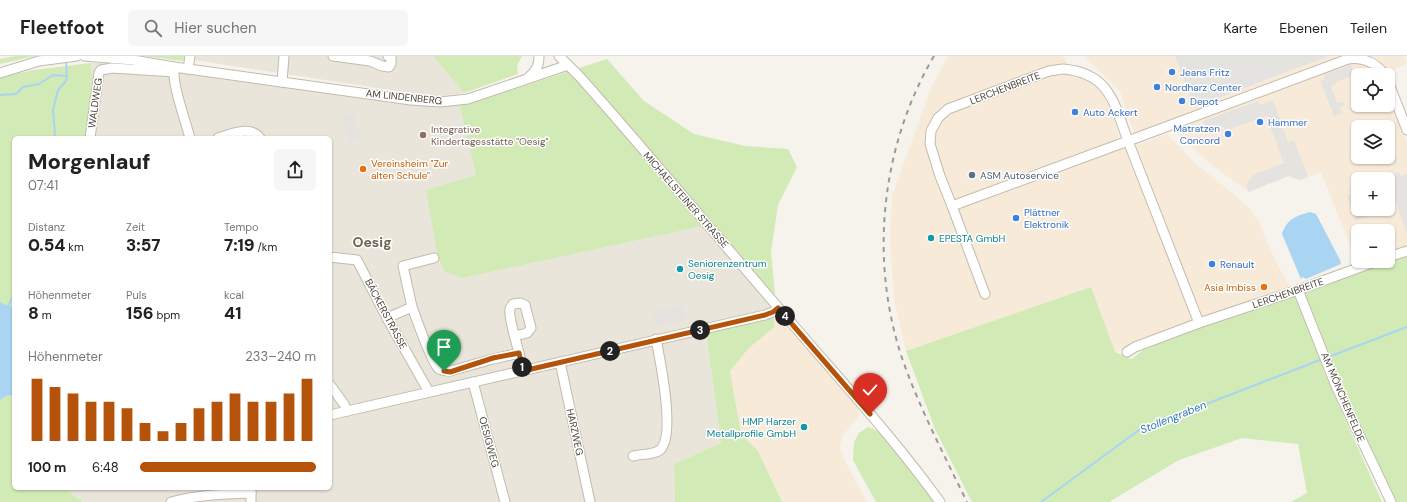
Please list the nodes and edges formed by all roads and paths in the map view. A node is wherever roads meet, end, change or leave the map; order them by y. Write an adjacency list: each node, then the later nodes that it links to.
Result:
1 (84, 56): 13 (street)
2 (190, 56): 13 (street)
3 (284, 56): 16 (street)
4 (333, 56): 10 (street)
5 (384, 56): 10 (street)
6 (388, 56): 10 (street)
7 (539, 56): 15 (street)
8 (559, 56): 11 (street, MICHAELSTEINER STRASSE)
9 (70, 57): 14 (street)
10 (370, 61)
11 (568, 65): 15 (street, AM LINDENBERG); 34 (street, MICHAELSTEINER STRASSE)
12 (1378, 68): 24 (street)
13 (180, 69): 16 (street, AM LINDENBERG); 20 (street, WALDWEG); 21 (street)
14 (0, 73)
15 (528, 78): 16 (street, AM LINDENBERG)
16 (282, 82)
17 (1395, 96): 18 (street)
18 (1405, 117): 19 (street)
19 (1407, 130)
20 (90, 136)
21 (189, 136)
22 (226, 136): 23 (street)
23 (258, 136)
24 (1128, 141): 25 (street); 25 (street, LERCHENBREITE); 36 (street, LERCHENBREITE)
25 (952, 206): 32 (street, LERCHENBREITE)
26 (1407, 250): 27 (street)
27 (1395, 254)
28 (332, 256): 35 (street, BÄCKERSTRASSE)
29 (434, 258): 33 (street)
30 (1358, 268): 31 (street, LERCHENBREITE)
31 (1298, 290): 36 (street, LERCHENBREITE); 54 (street, AM MÖNCHENFELDE)
32 (985, 294)
33 (412, 307): 35 (street); 40 (street)
34 (778, 308): 38 (street); 53 (street, MICHAELSTEINER STRASSE)
35 (388, 318): 45 (street, BÄCKERSTRASSE)
36 (1199, 323): 39 (street, LERCHENBREITE)
37 (515, 336): 40 (street)
38 (656, 340): 41 (street); 48 (street)
39 (1127, 352)
40 (519, 353): 42 (street)
41 (560, 362): 42 (street); 52 (street, HARZWEG)
42 (523, 371): 43 (street)
43 (473, 382): 45 (street); 51 (street, OESIGWEG)
44 (332, 388): 46 (street)
45 (429, 392): 46 (street)
46 (347, 411): 47 (street)
47 (332, 415)
48 (633, 456)
49 (251, 494): 50 (street)
50 (171, 502)
51 (505, 502)
52 (590, 502)
53 (940, 502)
54 (1391, 502)

